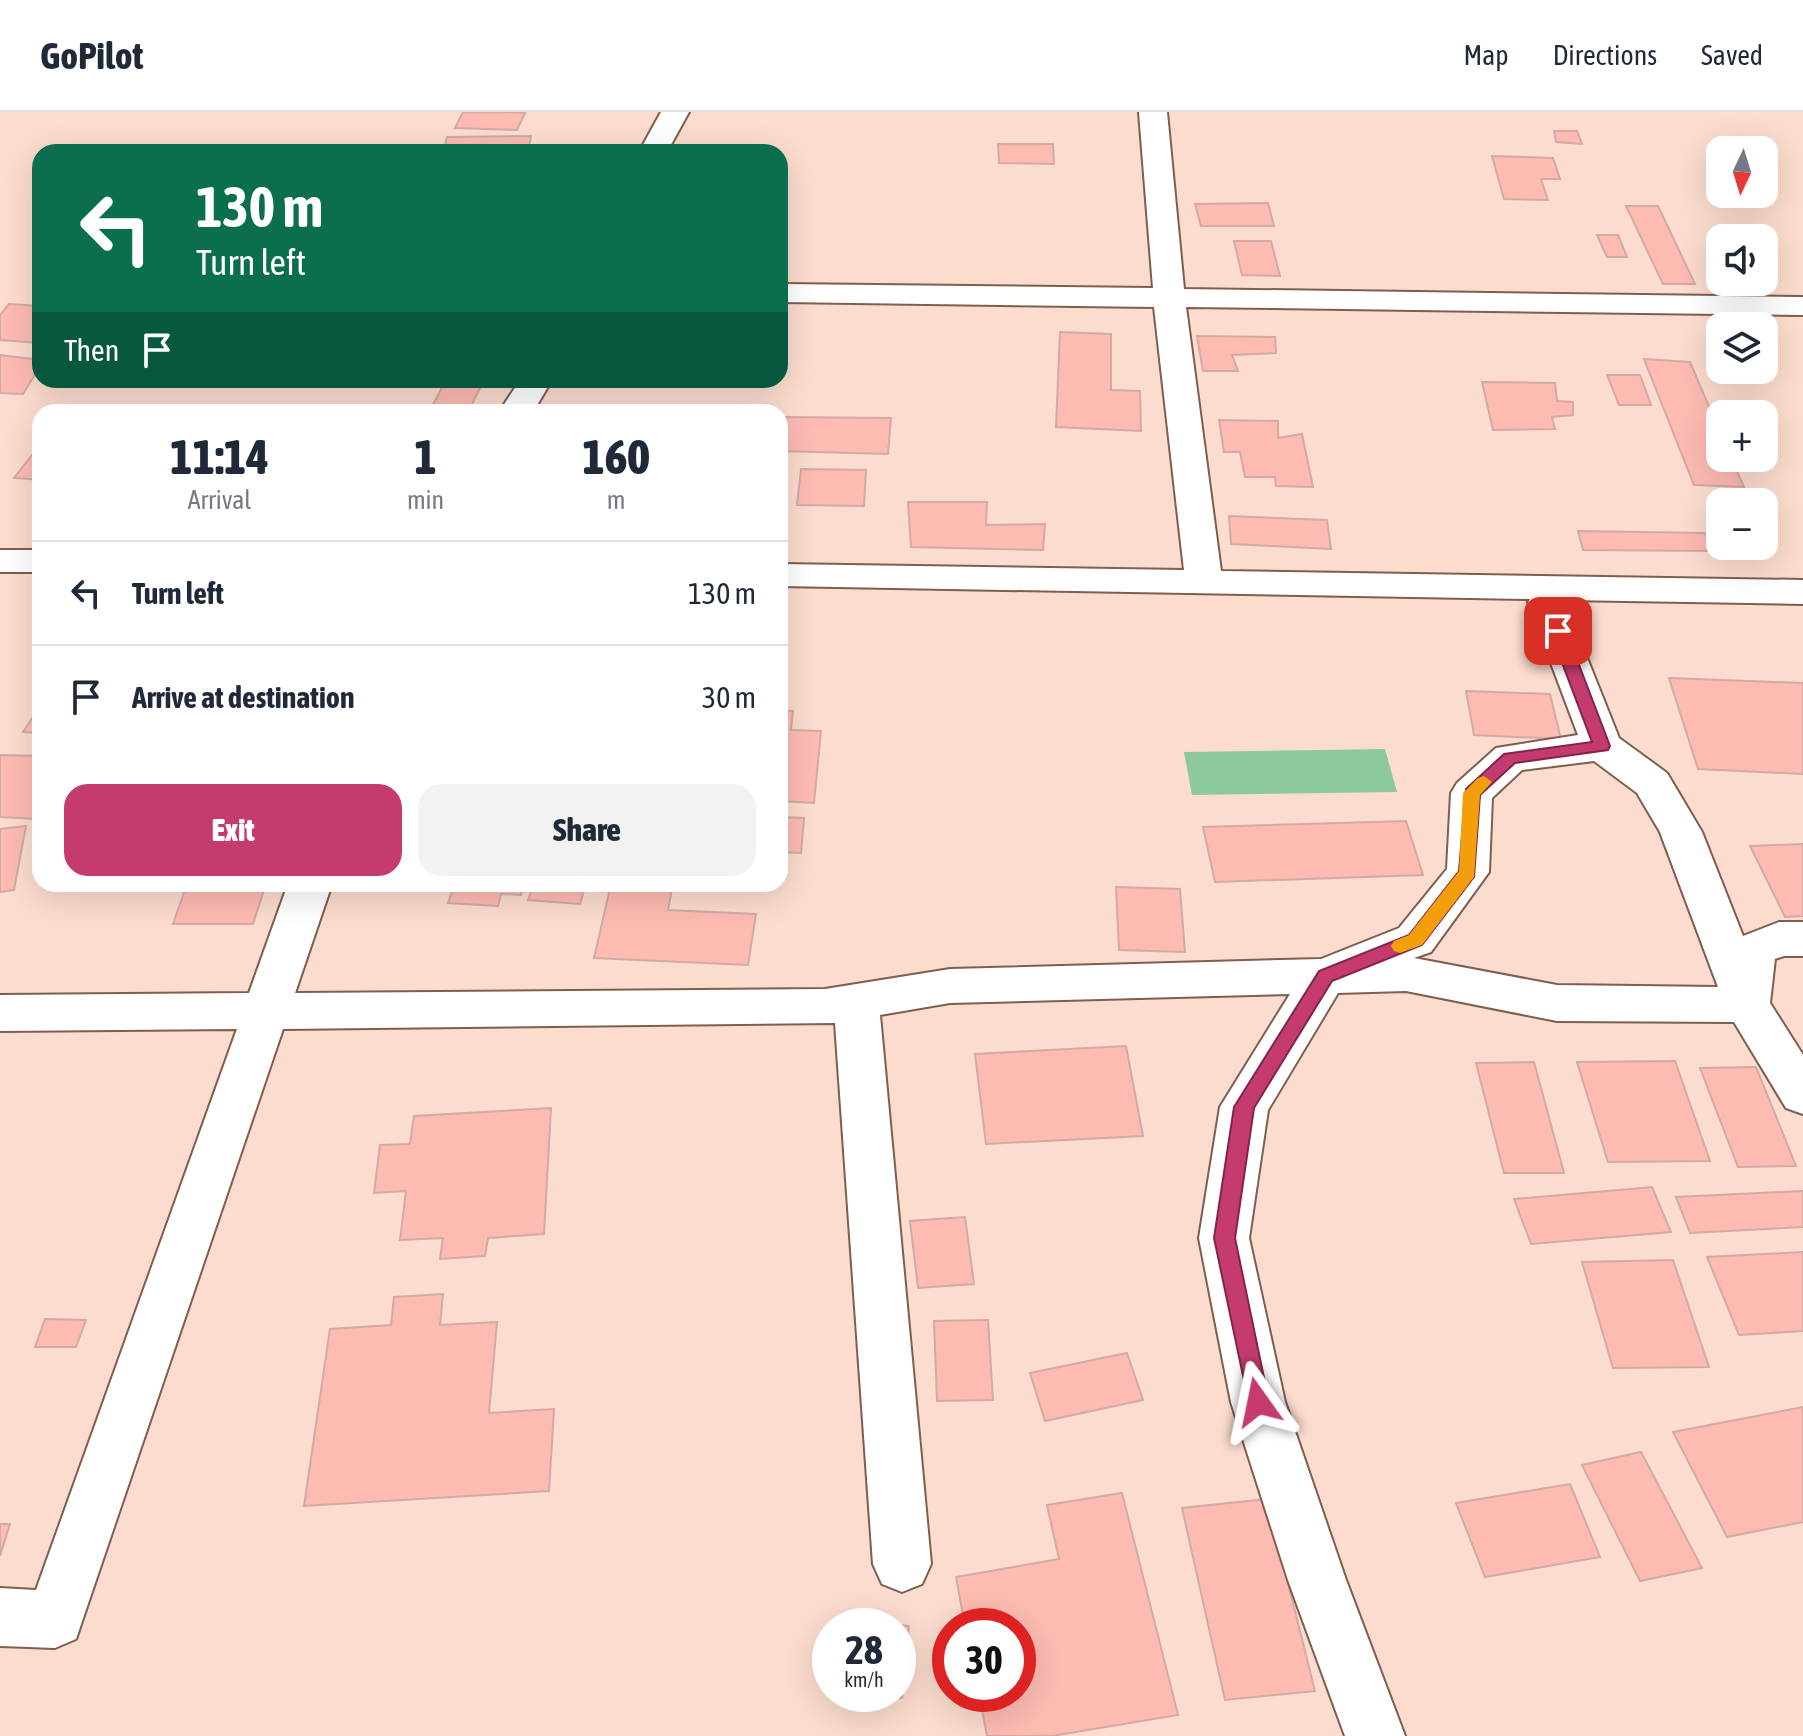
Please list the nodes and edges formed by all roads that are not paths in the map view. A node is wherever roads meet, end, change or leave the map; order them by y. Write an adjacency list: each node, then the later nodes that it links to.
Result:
1 (675, 112): 3 (street)
2 (1153, 112): 5 (street)
3 (657, 144)
4 (788, 293): 5 (street)
5 (1169, 299): 6 (street); 10 (street)
6 (1803, 306)
7 (0, 561): 8 (street)
8 (32, 561)
9 (788, 575): 10 (street)
10 (1204, 582): 11 (street)
11 (1803, 592)
12 (1547, 602): 13 (street)
13 (1602, 746): 16 (street); 18 (street)
14 (307, 892): 20 (street)
15 (1803, 939): 18 (street)
16 (1325, 976): 17 (street); 18 (street); 24 (street)
17 (856, 1001): 20 (street); 22 (street)
18 (1747, 1005): 21 (street)
19 (0, 1013): 20 (street)
20 (266, 1013): 23 (street)
21 (1803, 1095)
22 (902, 1564)
23 (0, 1617)
24 (1375, 1736)

